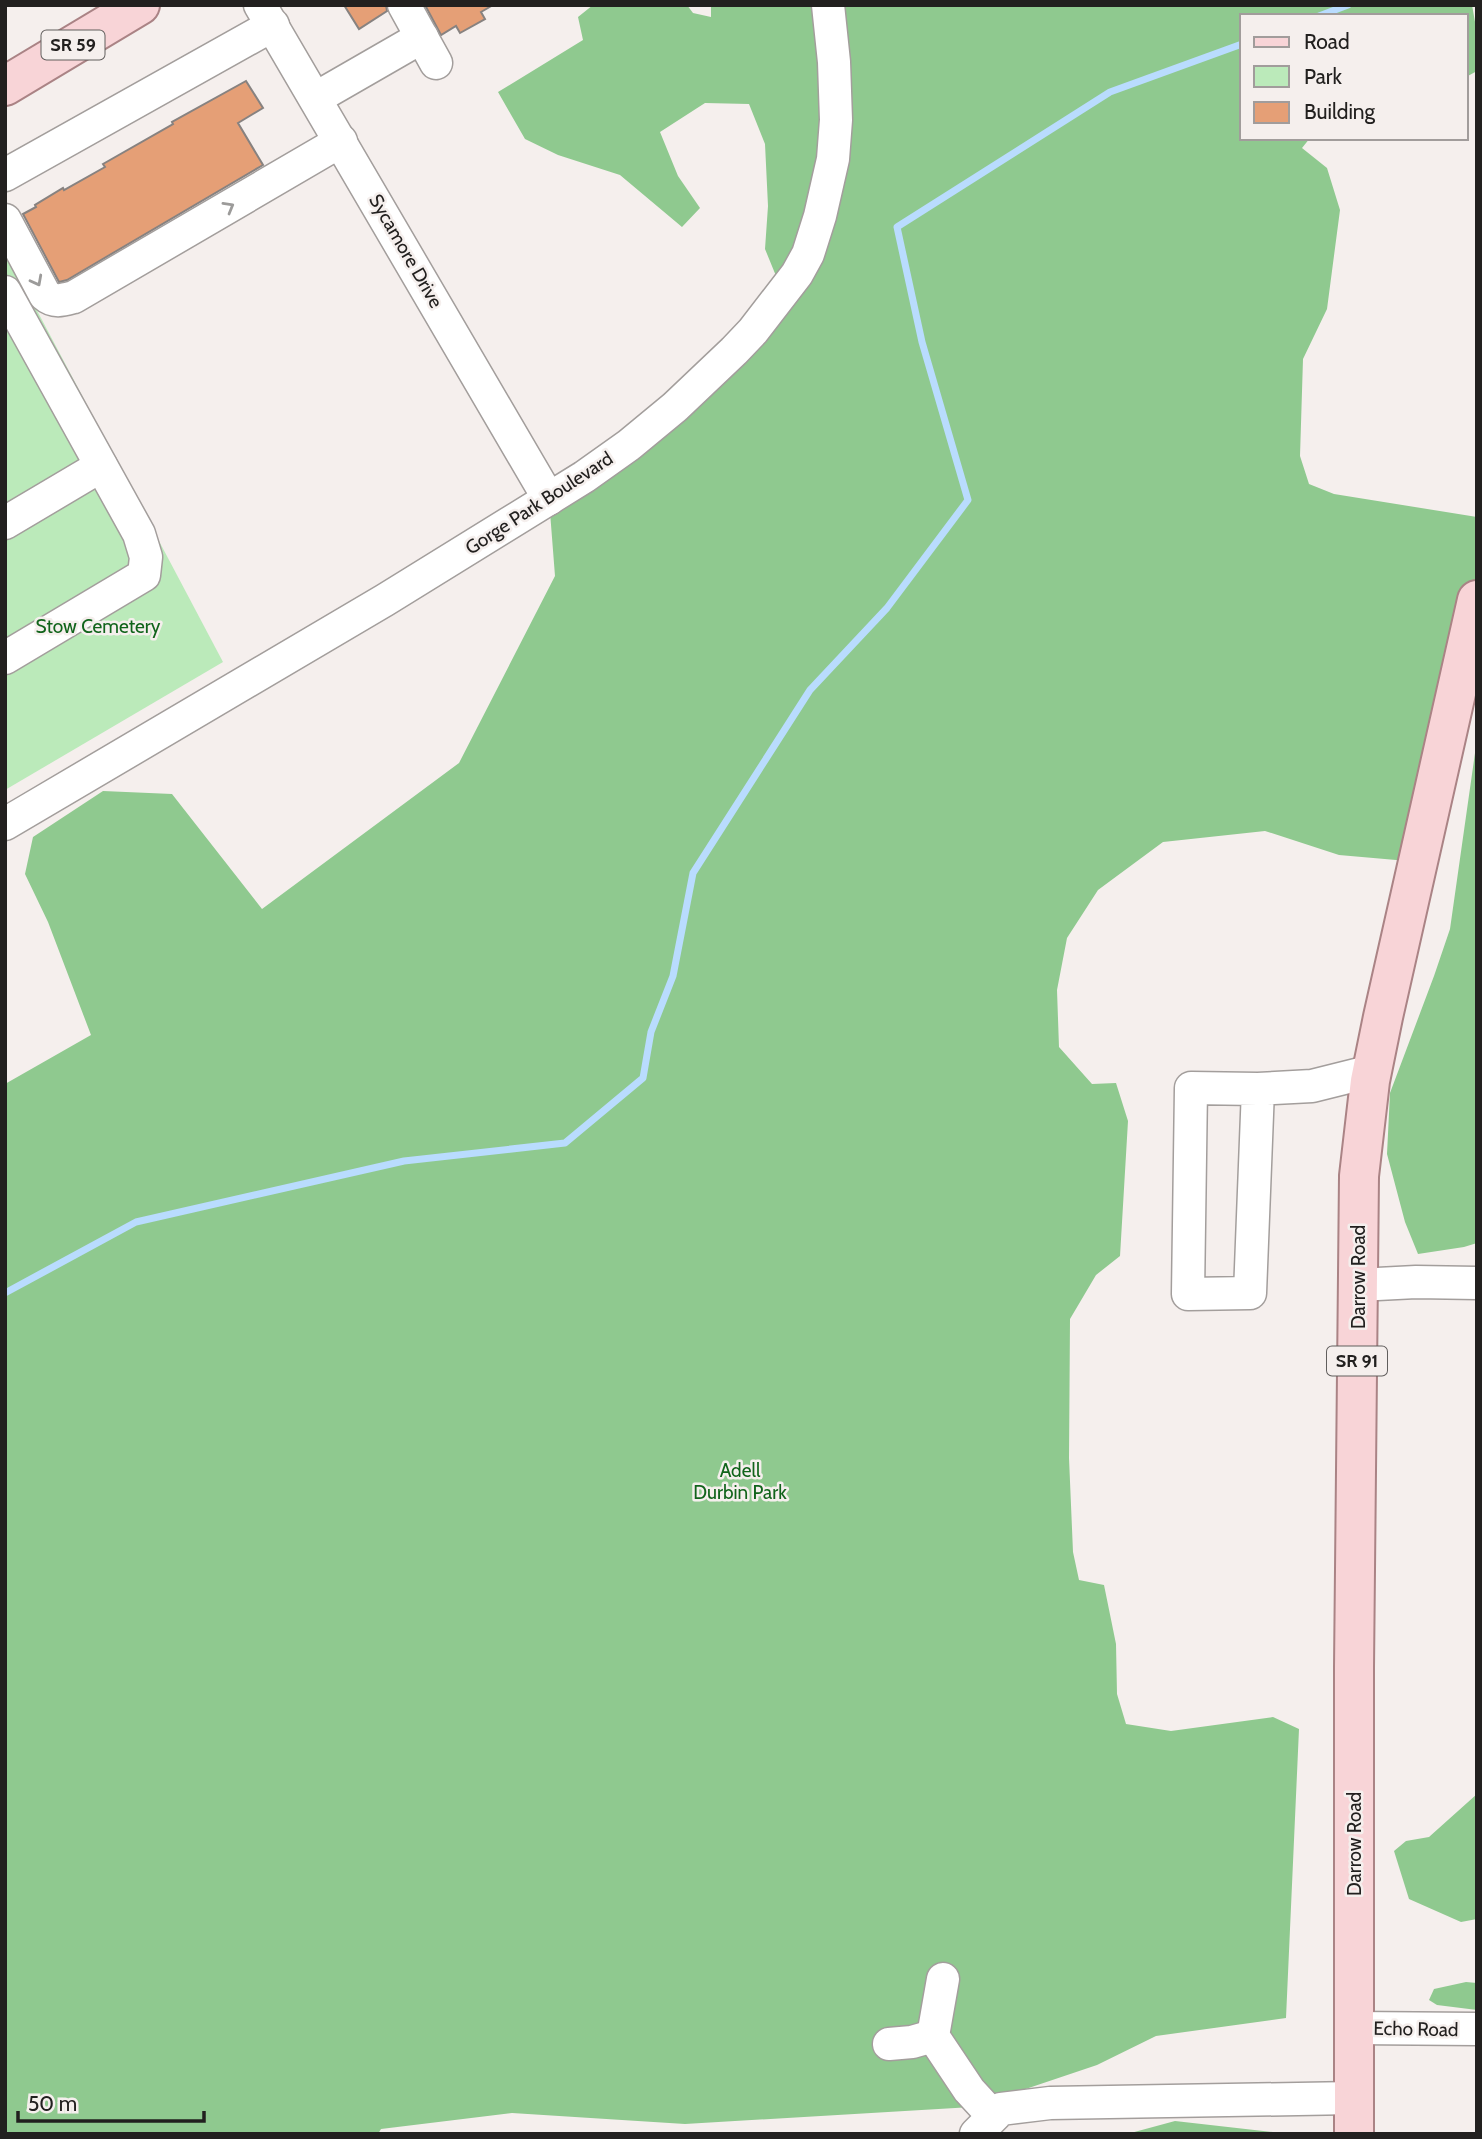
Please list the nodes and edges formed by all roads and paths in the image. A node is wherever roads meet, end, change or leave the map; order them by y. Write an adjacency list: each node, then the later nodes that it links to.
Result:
1 (140, 5): 5 (main road, SR 59)
2 (404, 5): 6 (street)
3 (828, 5): 13 (street, Gorge Park Boulevard)
4 (267, 15): 6 (street, Sycamore Drive); 8 (street)
5 (5, 86)
6 (316, 98): 7 (street, Sycamore Drive)
7 (341, 141): 9 (street, one-way to 7); 13 (street, Sycamore Drive)
8 (5, 175)
9 (5, 220)
10 (5, 292): 11 (street)
11 (16, 337): 12 (street)
12 (101, 466): 14 (street); 16 (street)
13 (549, 499): 17 (street, Gorge Park Boulevard)
14 (5, 523)
15 (1475, 619): 18 (main road, Darrow Road / SR 91)
16 (5, 657)
17 (5, 824)
18 (1372, 1071): 19 (street); 21 (main road, Darrow Road / SR 91)
19 (1258, 1089): 19 (street)
20 (1477, 1283): 21 (street)
21 (1358, 1284): 23 (main road, Darrow Road / SR 91)
22 (943, 1979): 25 (street)
23 (1354, 2028): 24 (street, Echo Road); 27 (main road, Darrow Road / SR 91)
24 (1477, 2029)
25 (933, 2036): 26 (street); 28 (street)
26 (889, 2044)
27 (1354, 2116): 28 (street)
28 (985, 2125)

